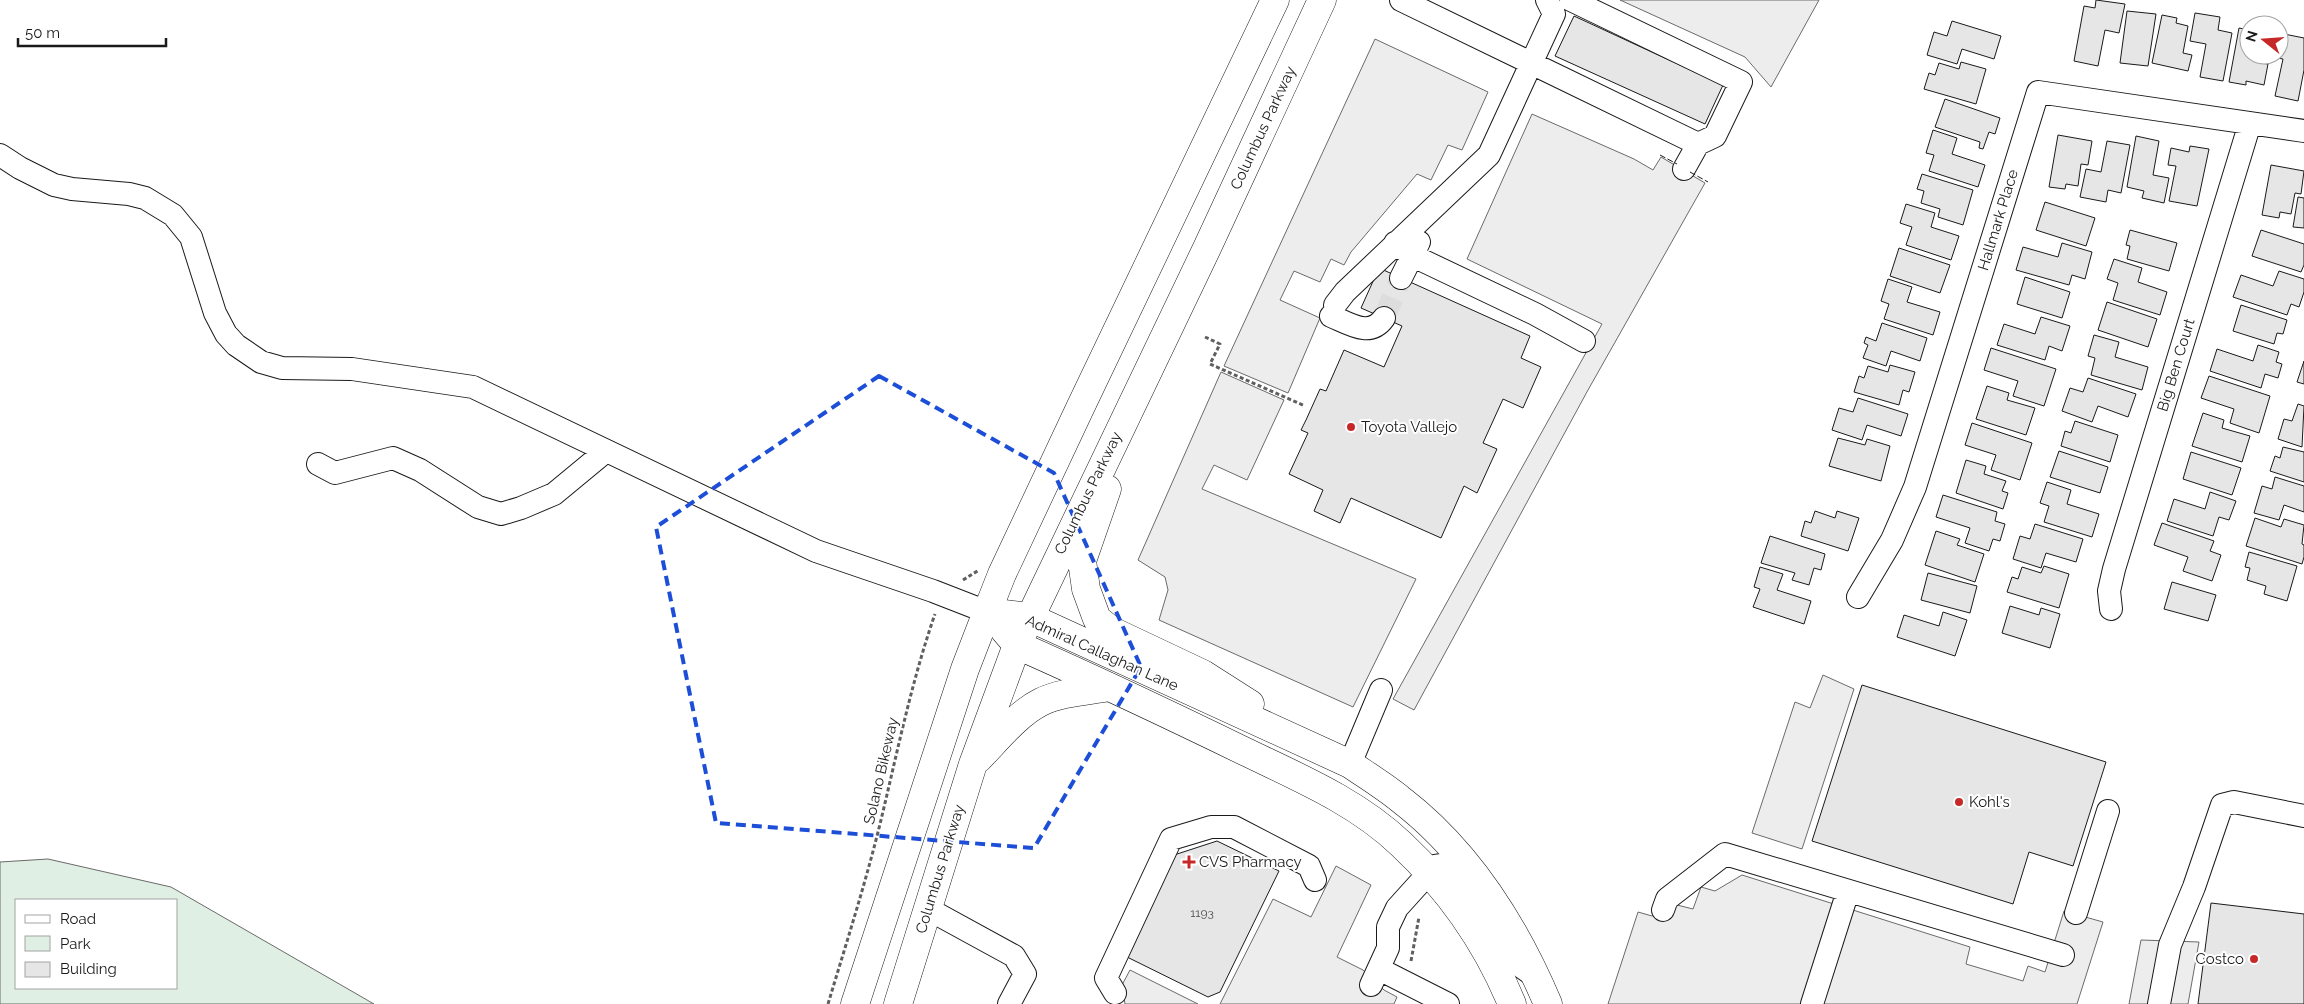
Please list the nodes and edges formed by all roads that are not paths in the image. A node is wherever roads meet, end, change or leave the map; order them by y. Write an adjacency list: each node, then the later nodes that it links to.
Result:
1 (1275, 0): 21 (main road)
2 (1322, 0): 15 (main road, Columbus Parkway)
3 (1401, 0): 6 (street)
4 (1571, 0): 5 (street); 9 (street)
5 (1550, 7): 6 (street)
6 (1531, 63): 9 (street); 12 (street)
7 (2250, 123): 8 (street, Hallmark Place); 19 (street, Hallmark Place); 20 (street, Big Ben Court)
8 (2304, 130)
9 (1698, 144): 11 (street)
10 (0, 155): 17 (street)
11 (1684, 169)
12 (1403, 249): 13 (street); 14 (street); 16 (street)
13 (1401, 278)
14 (1384, 318)
15 (1171, 322): 22 (main road, Columbus Parkway); 26 (main road)
16 (1584, 342)
17 (606, 450): 18 (street); 21 (street)
18 (318, 464)
19 (1858, 597)
20 (2111, 609)
21 (987, 612): 22 (main road, Admiral Callaghan Lane); 23 (main road, Admiral Callaghan Lane); 39 (main road)
22 (1029, 617): 23 (main road, Columbus Parkway); 26 (main road, Admiral Callaghan Lane)
23 (1017, 645): 24 (main road, Admiral Callaghan Lane); 27 (main road, Columbus Parkway)
24 (1110, 687): 27 (main road); 30 (main road, Admiral Callaghan Lane)
25 (1381, 690): 26 (street)
26 (1339, 759): 37 (main road, Admiral Callaghan Lane)
27 (973, 764): 33 (main road, Columbus Parkway)
28 (2108, 811): 35 (street)
29 (2304, 816): 46 (street)
30 (1428, 873): 37 (street); 42 (street); 43 (main road, Admiral Callaghan Lane)
31 (1315, 880): 38 (street)
32 (1848, 891): 34 (street); 36 (street); 45 (street)
33 (928, 909): 40 (main road, Columbus Parkway); 41 (street)
34 (1663, 910)
35 (2076, 913)
36 (2063, 956)
37 (1536, 977): 44 (main road, Admiral Callaghan Lane)
38 (1114, 993)
39 (855, 1004)
40 (898, 1004)
41 (1009, 1004)
42 (1448, 1004)
43 (1512, 1004)
44 (1548, 1004)
45 (1812, 1004)
46 (2159, 1004)

